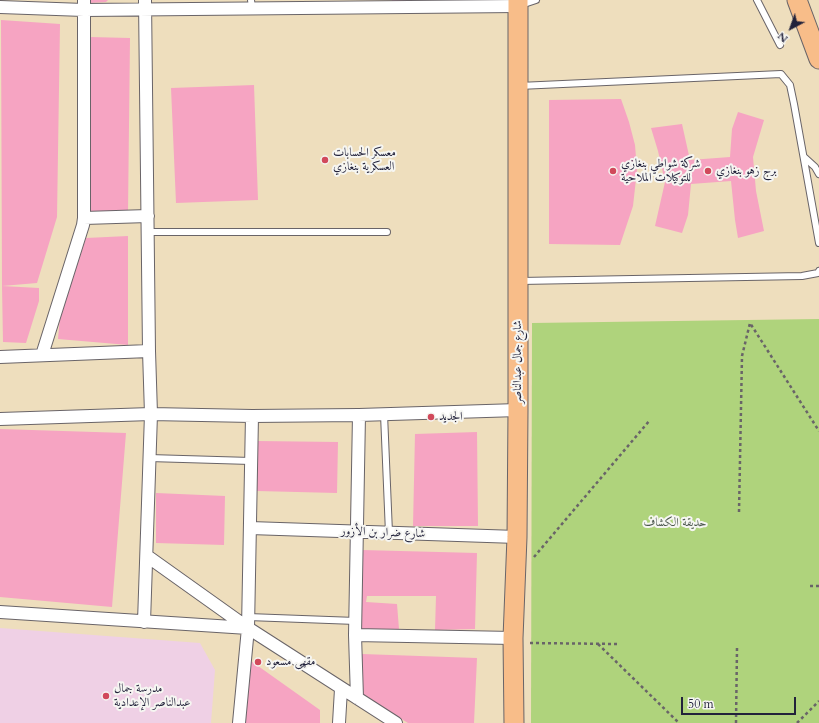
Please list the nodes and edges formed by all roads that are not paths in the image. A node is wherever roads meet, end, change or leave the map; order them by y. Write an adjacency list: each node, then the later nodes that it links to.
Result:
1 (536, 0): 4 (lane)
2 (757, 0): 9 (lane)
3 (797, 0): 10 (main road)
4 (518, 3): 5 (street); 11 (main road, شارع جمال عبدالناصر)
5 (251, 4): 7 (street)
6 (84, 5): 7 (street); 8 (street); 15 (street)
7 (145, 5): 14 (street)
8 (0, 7)
9 (780, 45)
10 (819, 59)
11 (518, 86): 12 (lane); 20 (main road, شارع جمال عبدالناصر)
12 (804, 157): 13 (lane); 18 (lane)
13 (819, 174)
14 (148, 216): 15 (street); 16 (street)
15 (84, 218): 22 (street)
16 (148, 232): 17 (lane); 21 (street)
17 (387, 232)
18 (819, 243)
19 (819, 272): 20 (lane)
20 (518, 281): 24 (main road, شارع جمال عبدالناصر)
21 (149, 351): 22 (street); 25 (street)
22 (42, 355): 23 (street)
23 (0, 357)
24 (518, 410): 26 (street); 35 (main road, شارع جمال عبدالناصر)
25 (151, 414): 28 (street); 29 (street); 30 (street)
26 (384, 414): 27 (street); 34 (lane)
27 (359, 415): 28 (street); 33 (street)
28 (252, 416): 31 (street)
29 (0, 419)
30 (149, 458): 31 (lane); 36 (street)
31 (251, 461): 32 (street)
32 (250, 528): 33 (street, شارع ضرار بن الأزور); 40 (street)
33 (358, 532): 34 (street, شارع ضرار بن الأزور); 38 (street)
34 (389, 533): 35 (street, شارع ضرار بن الأزور)
35 (517, 537): 42 (main road, شارع جمال عبدالناصر)
36 (147, 556): 39 (street); 40 (street)
37 (0, 612): 39 (street)
38 (356, 621): 40 (lane); 41 (street)
39 (144, 622): 40 (street)
40 (248, 622): 43 (street); 45 (street)
41 (356, 635): 42 (street); 44 (street)
42 (513, 640): 48 (main road, شارع جمال عبدالناصر)
43 (341, 689): 44 (street); 46 (street)
44 (357, 698): 47 (street)
45 (239, 723)
46 (339, 723)
47 (396, 723)
48 (514, 723)

